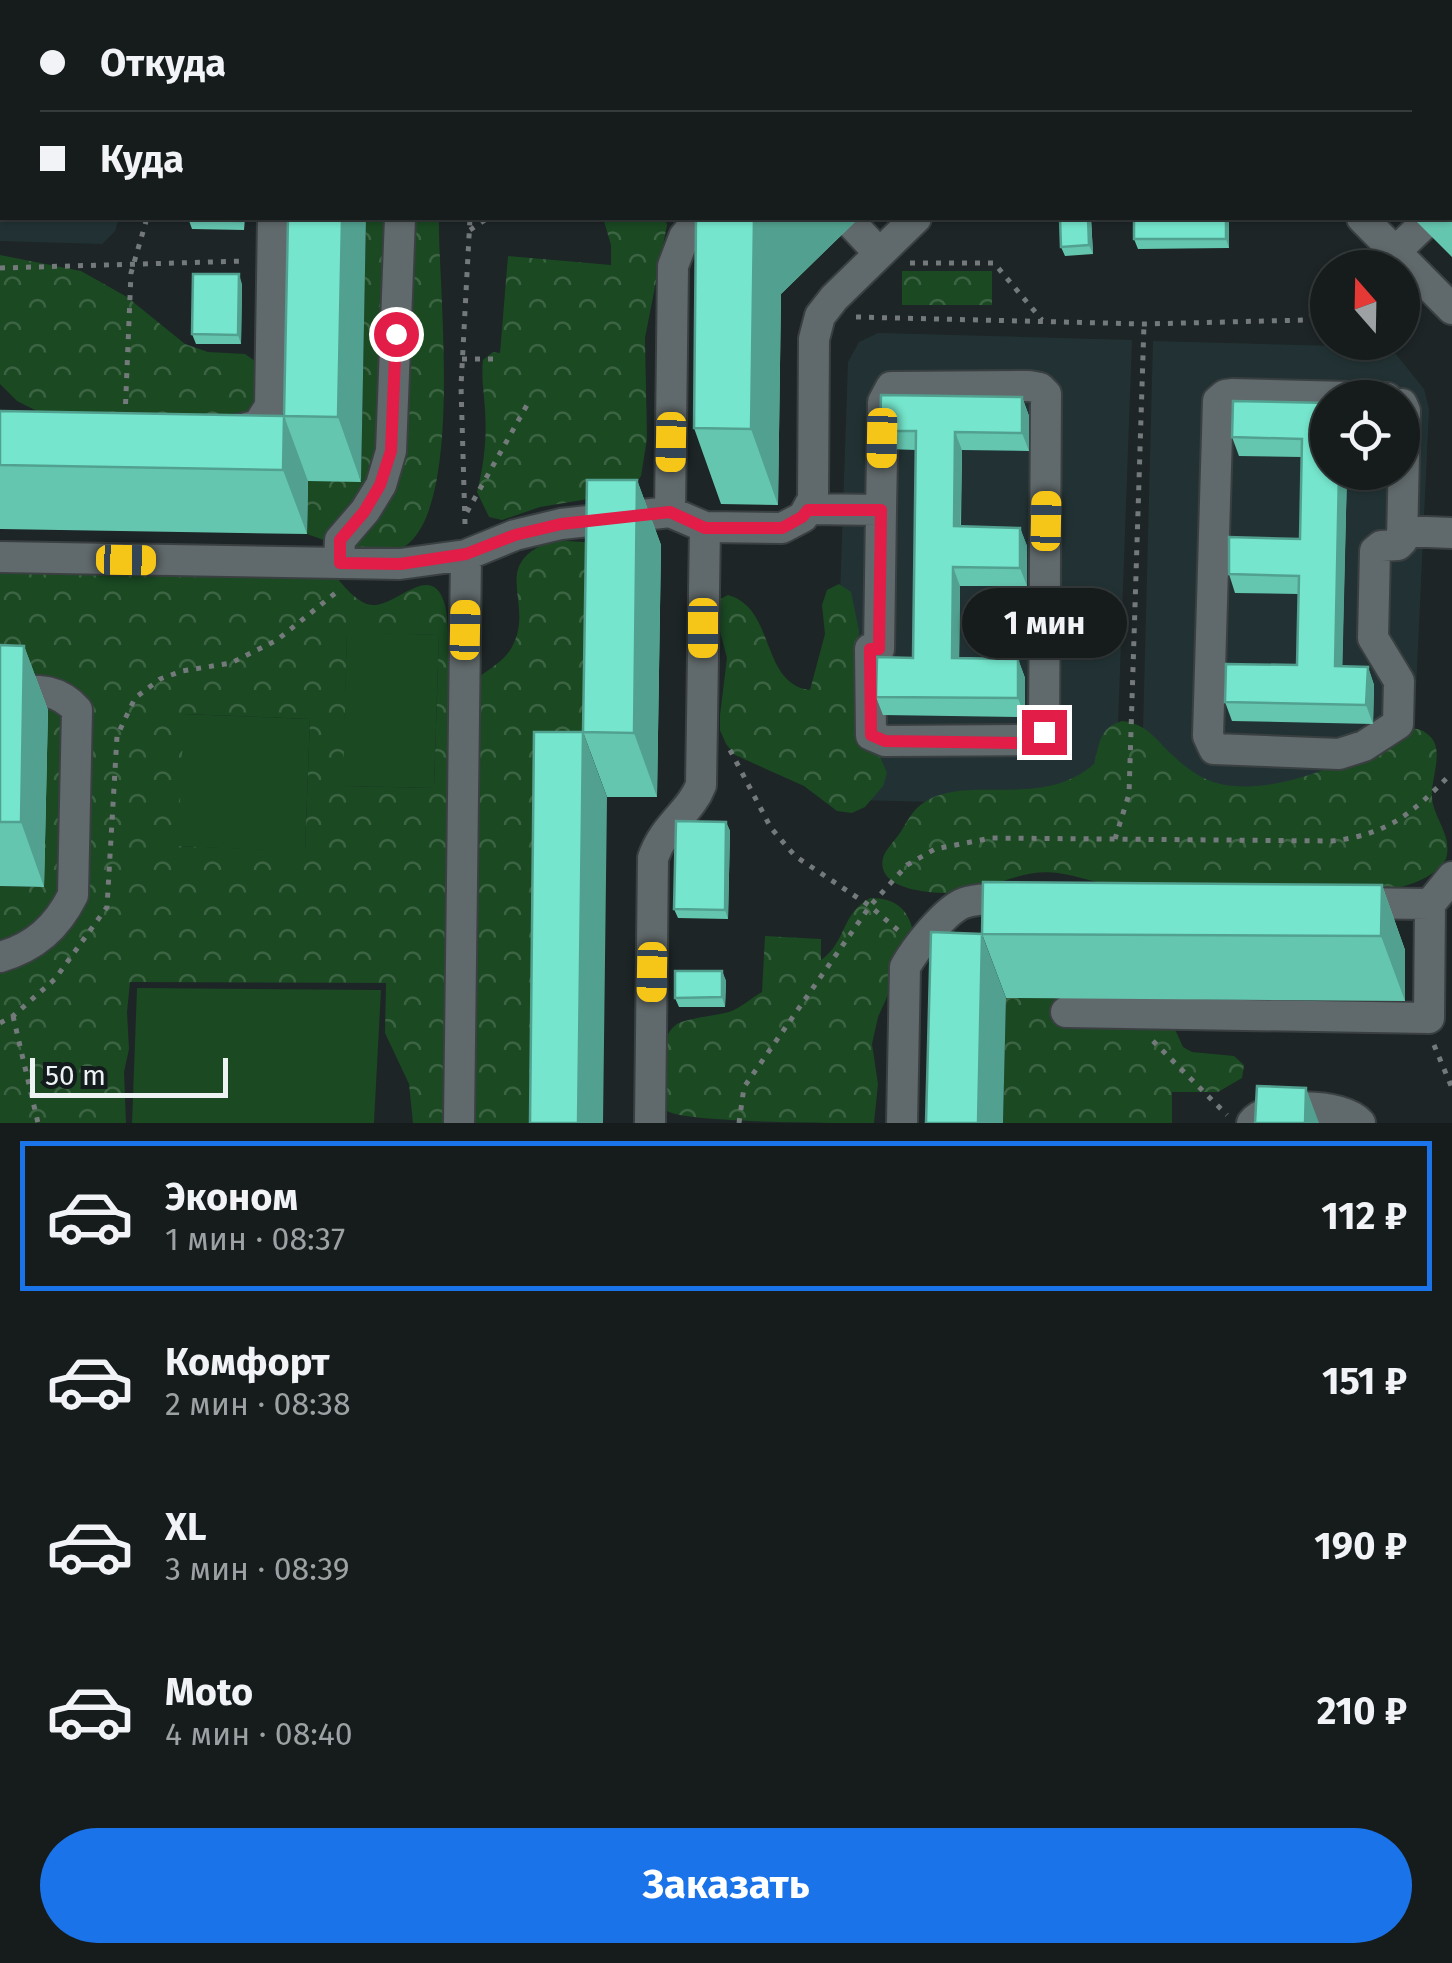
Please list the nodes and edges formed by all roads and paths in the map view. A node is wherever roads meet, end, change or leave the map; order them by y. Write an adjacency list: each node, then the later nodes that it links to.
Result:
1 (146, 220): 16 (path)
2 (273, 220): 15 (lane)
3 (400, 220): 40 (lane)
4 (470, 220): 11 (path)
5 (485, 220): 11 (path)
6 (698, 220): 33 (lane)
7 (914, 220): 14 (lane)
8 (1364, 220): 12 (lane)
9 (852, 224): 14 (lane)
10 (1422, 226): 13 (lane)
11 (469, 231): 24 (path)
12 (1394, 250)
13 (1398, 250)
14 (879, 252): 20 (lane); 22 (path)
15 (272, 260): 16 (path); 29 (lane)
16 (133, 264): 17 (path); 28 (path)
17 (0, 268)
18 (1420, 276): 19 (lane)
19 (1452, 309)
20 (820, 316): 22 (path); 31 (lane)
21 (1310, 317): 23 (path)
22 (1043, 322): 23 (path)
23 (1144, 324): 44 (path)
24 (462, 359): 25 (path); 34 (path)
25 (499, 359)
26 (1310, 396): 36 (lane)
27 (528, 405): 34 (path)
28 (124, 430)
29 (197, 431)
30 (1403, 490): 36 (lane)
31 (808, 510): 32 (lane); 35 (lane)
32 (881, 510): 32 (lane)
33 (670, 512): 35 (lane); 38 (lane)
34 (465, 514): 38 (path)
35 (705, 528): 59 (lane)
36 (1402, 531): 37 (lane)
37 (1452, 532)
38 (466, 554): 40 (lane); 58 (lane)
39 (0, 557): 40 (lane)
40 (340, 563): 53 (path)
41 (0, 690): 51 (lane)
42 (728, 745): 49 (path)
43 (1452, 773): 44 (path)
44 (1115, 839): 49 (path)
45 (1452, 877): 48 (lane)
46 (1045, 900): 50 (lane)
47 (1315, 902): 48 (lane)
48 (1430, 904): 54 (lane)
49 (870, 906): 50 (path); 60 (path)
50 (916, 946): 61 (lane)
51 (0, 957)
52 (1066, 1012): 54 (lane)
53 (13, 1016): 55 (path); 57 (path)
54 (1430, 1018): 56 (path)
55 (0, 1023)
56 (1452, 1088)
57 (38, 1123)
58 (460, 1123)
59 (650, 1123)
60 (739, 1123)
61 (902, 1123)
62 (1252, 1123): 63 (lane)
63 (1360, 1123)

